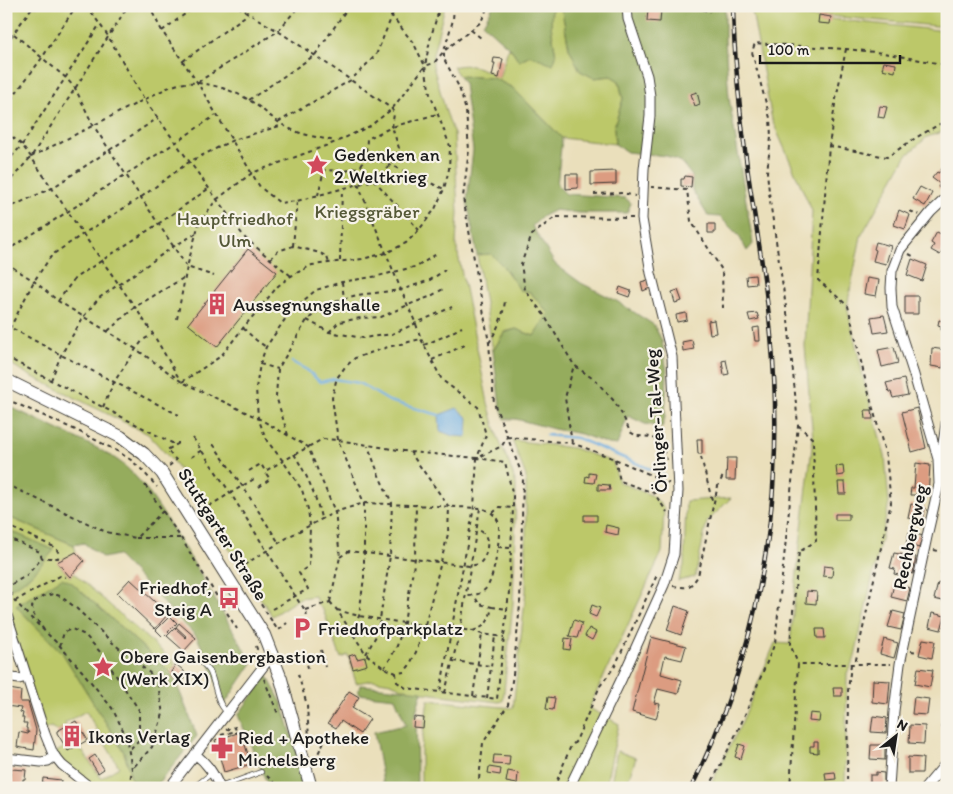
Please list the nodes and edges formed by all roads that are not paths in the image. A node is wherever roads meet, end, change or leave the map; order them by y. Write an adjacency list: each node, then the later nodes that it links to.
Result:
1 (627, 6): 24 (street, Örlinger-Tal-Weg)
2 (947, 198): 5 (street, Rechbergweg)
3 (6, 380): 8 (main road, Stuttgarter Straße)
4 (947, 417): 5 (street)
5 (938, 459): 6 (street, Rechbergweg)
6 (943, 484): 25 (street, Rechbergweg)
7 (6, 612): 11 (street)
8 (273, 654): 12 (street); 23 (main road, Stuttgarter Straße)
9 (199, 660): 12 (lane)
10 (6, 677): 11 (street)
11 (26, 677): 14 (street)
12 (227, 712): 13 (street)
13 (195, 754): 17 (street); 21 (street)
14 (55, 756): 15 (street); 20 (street)
15 (6, 758)
16 (947, 762): 26 (street)
17 (213, 772): 19 (street); 22 (lane)
18 (260, 772): 19 (lane)
19 (220, 787)
20 (91, 788)
21 (169, 788)
22 (193, 788)
23 (311, 788)
24 (569, 788)
25 (889, 788)
26 (925, 788)

